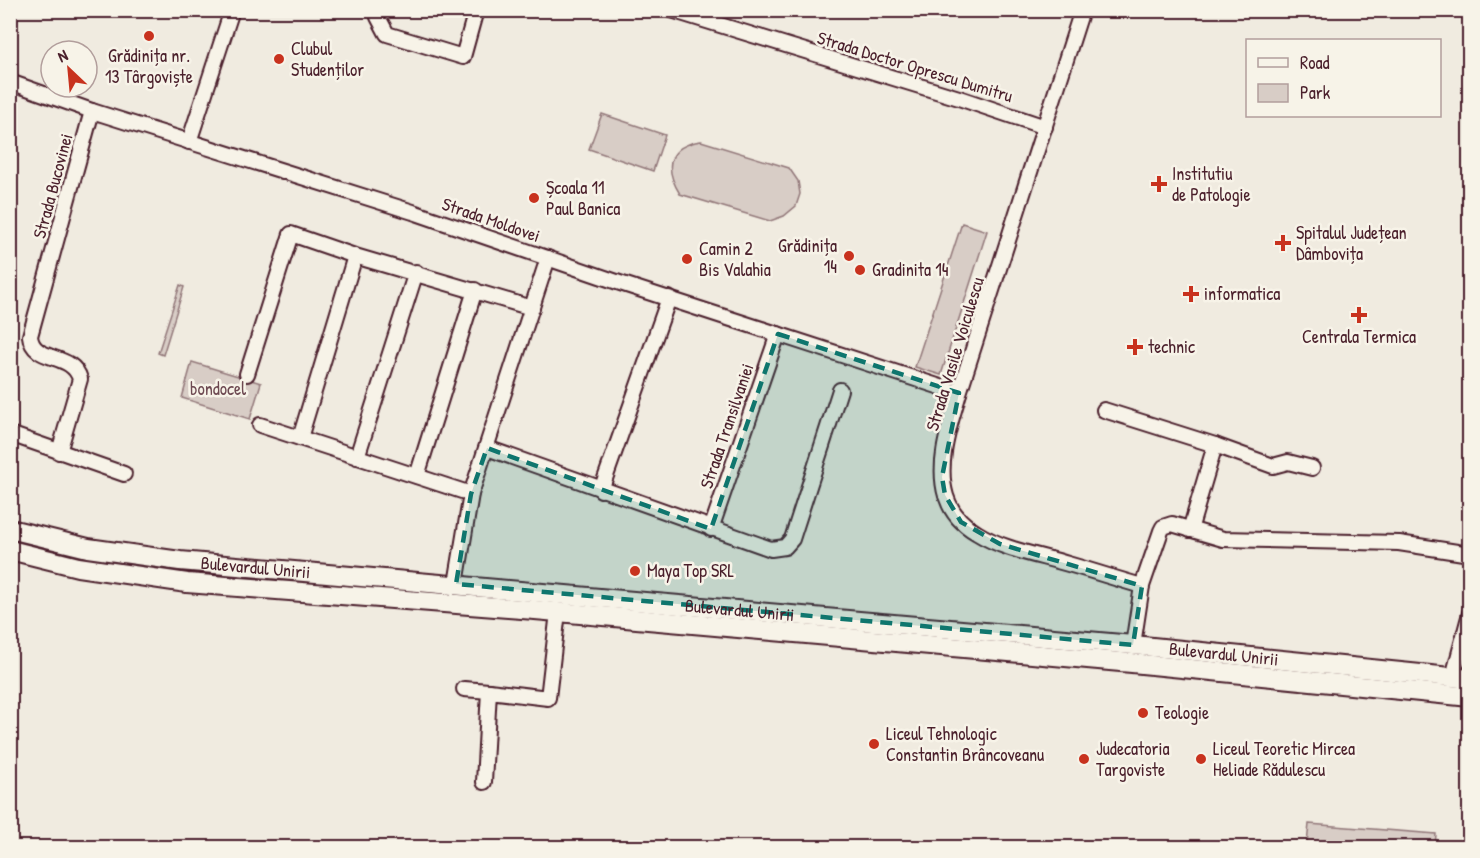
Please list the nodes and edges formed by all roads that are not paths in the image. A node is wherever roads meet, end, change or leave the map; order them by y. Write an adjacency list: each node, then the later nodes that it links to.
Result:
1 (232, 10): 9 (street)
2 (379, 10): 3 (street)
3 (476, 10)
4 (671, 10): 8 (street, Strada Doctor Oprescu Dumitru)
5 (1082, 10): 8 (street, Strada Vasile Voiculescu)
6 (10, 82): 7 (street, Strada Moldovei)
7 (92, 111): 9 (street, Strada Moldovei); 26 (street, Strada Bucovinei)
8 (1045, 127): 19 (street, Strada Vasile Voiculescu)
9 (189, 142): 11 (street, Strada Moldovei)
10 (355, 256): 12 (street); 17 (street); 23 (street)
11 (548, 258): 14 (street, Strada Moldovei); 15 (street)
12 (416, 272): 13 (street); 27 (street)
13 (475, 290): 15 (street); 30 (street)
14 (669, 298): 16 (street, Strada Moldovei); 31 (street)
15 (532, 308): 25 (street)
16 (778, 334): 19 (street, Strada Moldovei); 34 (street, Strada Transilvaniei)
17 (247, 374)
18 (840, 390): 34 (street)
19 (959, 393): 42 (street, Strada Vasile Voiculescu)
20 (1104, 410): 24 (street)
21 (260, 426): 23 (street)
22 (10, 434): 26 (street)
23 (300, 438): 27 (street)
24 (1215, 445): 28 (street); 35 (street)
25 (487, 448): 31 (street); 32 (street)
26 (59, 452): 29 (street)
27 (357, 457): 30 (street)
28 (1312, 468)
29 (124, 474)
30 (417, 476): 32 (street)
31 (601, 490): 34 (street)
32 (471, 494): 41 (street)
33 (10, 529): 38 (main road, Bulevardul Unirii)
34 (711, 529)
35 (1190, 530): 37 (street); 42 (street)
36 (10, 550): 40 (main road, Bulevardul Unirii)
37 (1470, 554)
38 (168, 559): 39 (main road, Bulevardul Unirii); 40 (main road)
39 (230, 566): 41 (main road, Bulevardul Unirii); 43 (main road)
40 (165, 580): 43 (main road, Bulevardul Unirii)
41 (456, 584): 44 (main road, Bulevardul Unirii); 45 (main road)
42 (1142, 586): 48 (street)
43 (229, 587): 45 (main road, Bulevardul Unirii)
44 (560, 593): 46 (main road); 48 (main road, Bulevardul Unirii)
45 (454, 604): 46 (main road, Bulevardul Unirii)
46 (558, 612): 49 (main road, Bulevardul Unirii); 54 (street)
47 (1470, 613): 52 (street)
48 (1133, 645): 49 (main road); 50 (main road, Bulevardul Unirii)
49 (1132, 663): 51 (main road, Bulevardul Unirii)
50 (1312, 663): 51 (main road); 52 (main road, Bulevardul Unirii)
51 (1311, 682): 52 (main road, Bulevardul Unirii)
52 (1461, 687)
53 (464, 689): 54 (street)
54 (489, 690): 55 (street)
55 (484, 782)

